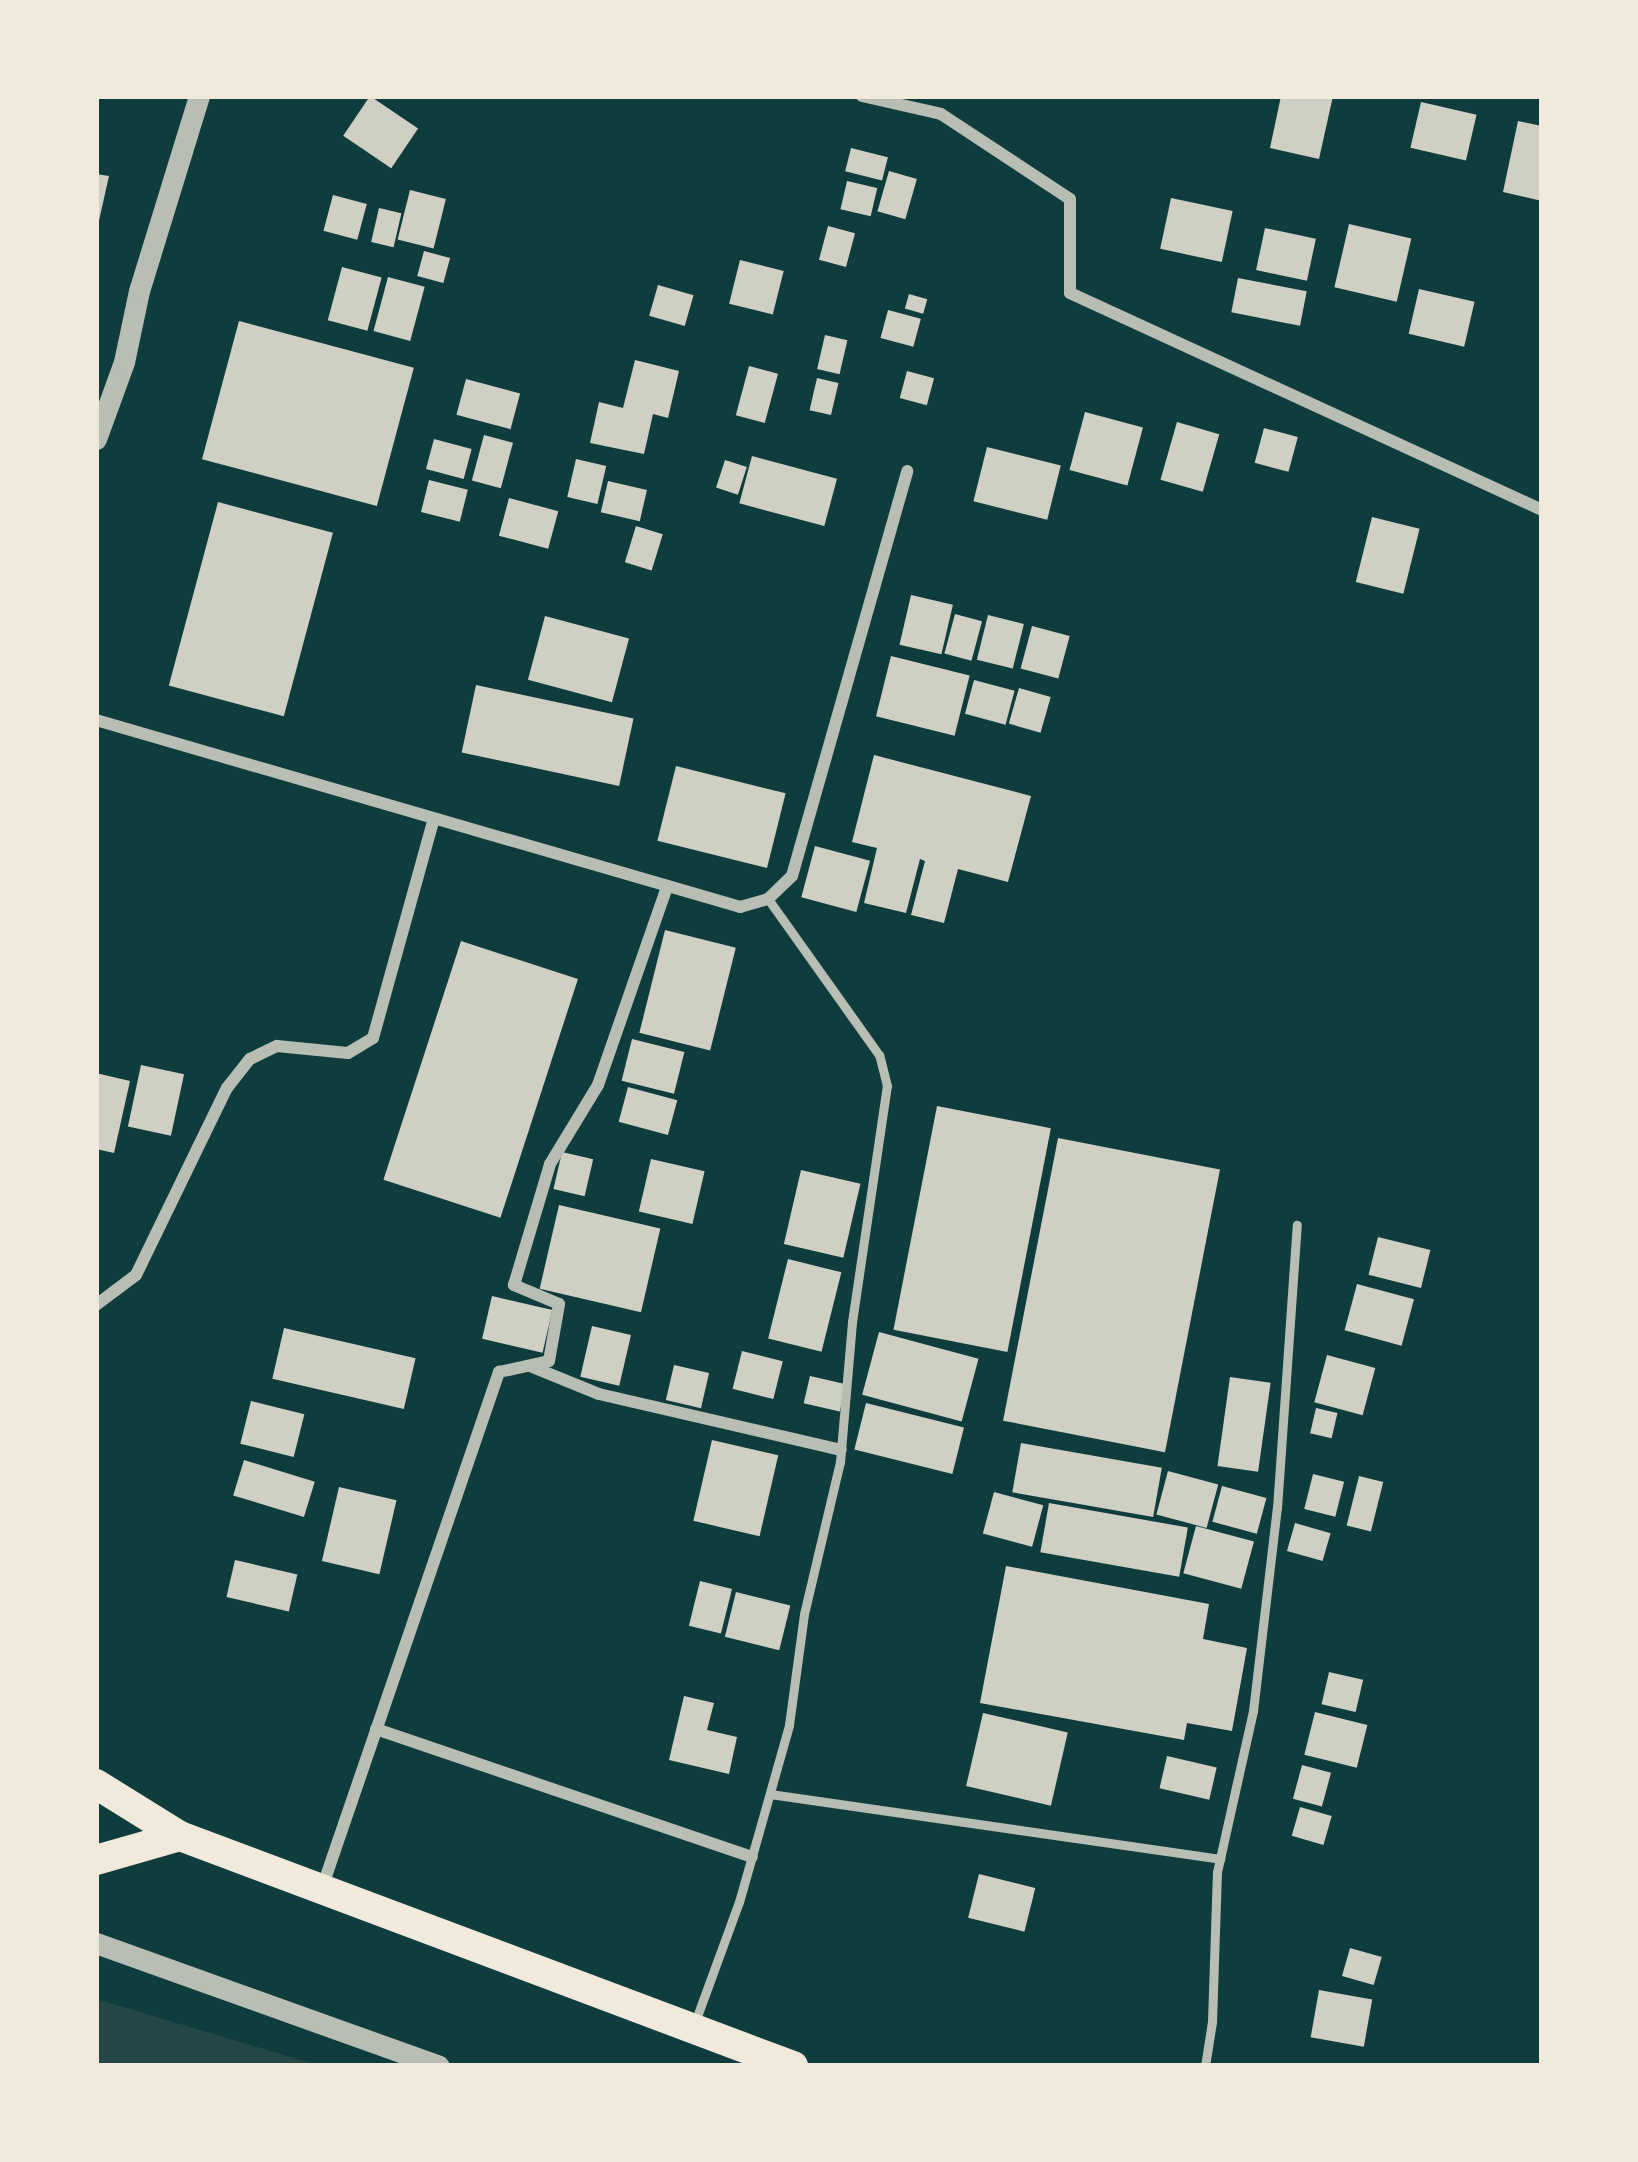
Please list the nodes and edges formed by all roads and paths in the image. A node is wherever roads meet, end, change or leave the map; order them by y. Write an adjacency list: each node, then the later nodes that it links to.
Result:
1 (199, 96): 3 (street)
2 (862, 96): 5 (street)
3 (96, 439)
4 (907, 471): 9 (street)
5 (1542, 510)
6 (96, 720): 7 (street)
7 (433, 821): 8 (street); 11 (street)
8 (667, 886): 9 (street); 12 (street)
9 (768, 898): 13 (lane)
10 (1297, 1226): 19 (lane)
11 (96, 1305)
12 (529, 1366): 13 (street); 14 (street)
13 (841, 1450): 16 (lane)
14 (376, 1729): 18 (street); 21 (street)
15 (96, 1784): 17 (highway)
16 (770, 1793): 18 (lane); 19 (lane)
17 (180, 1836): 20 (highway); 21 (highway)
18 (752, 1858): 23 (lane)
19 (1220, 1859): 26 (lane)
20 (96, 1860)
21 (321, 1890): 23 (highway)
22 (96, 1943): 24 (street)
23 (692, 2030): 25 (highway)
24 (440, 2066)
25 (793, 2066)
26 (1205, 2066)

